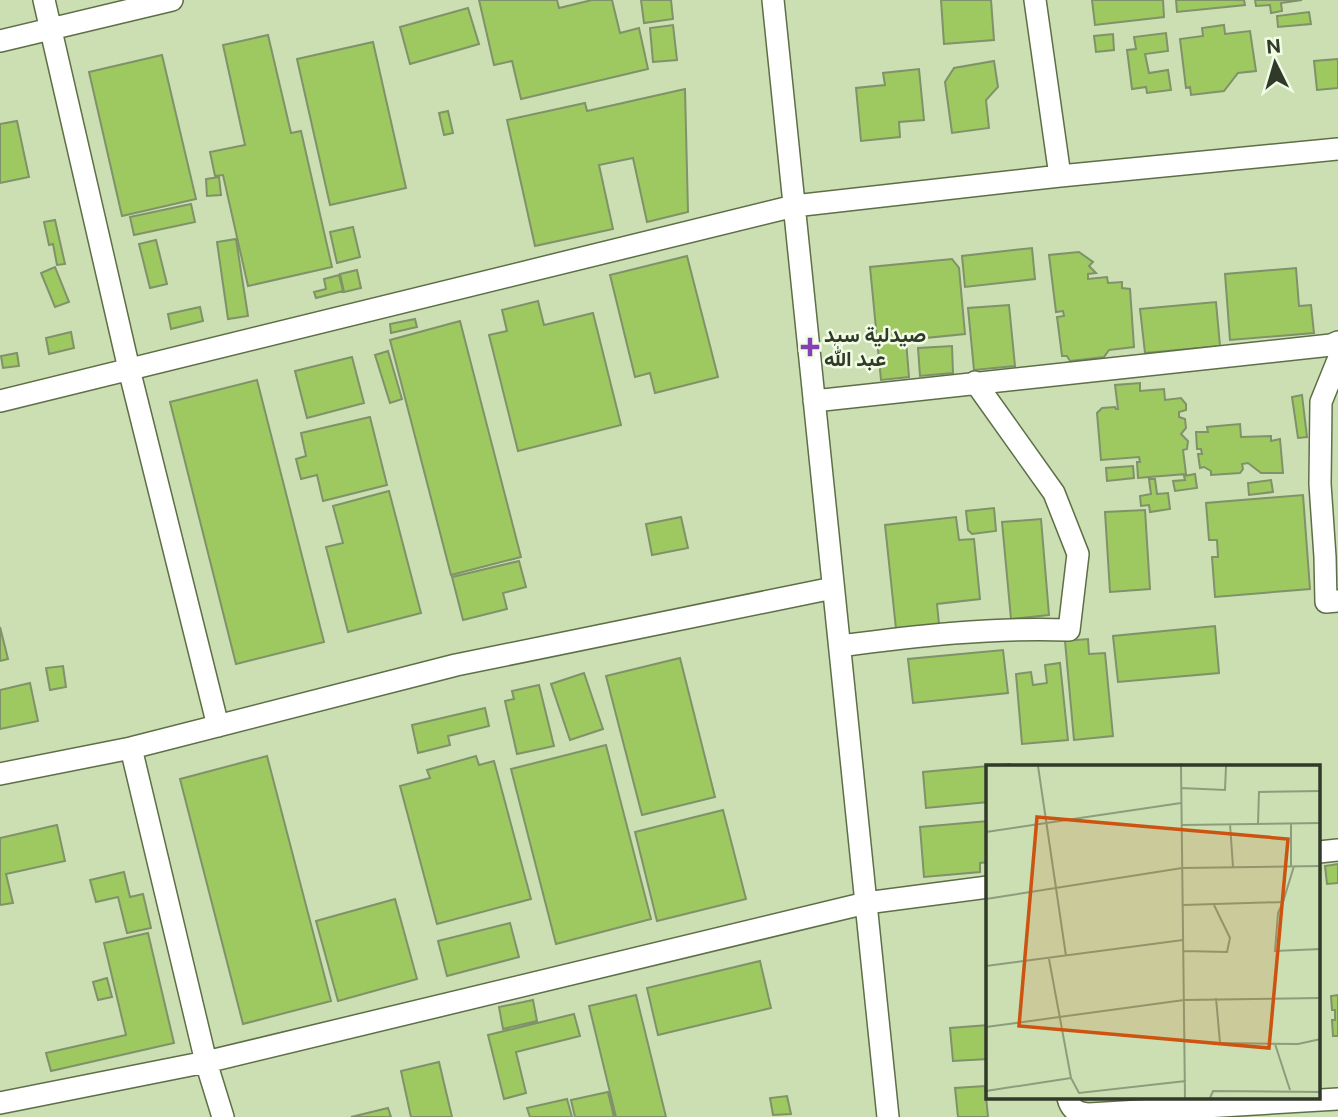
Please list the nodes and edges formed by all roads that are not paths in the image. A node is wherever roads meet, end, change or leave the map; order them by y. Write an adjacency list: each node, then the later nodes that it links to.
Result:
1 (44, 0): 5 (street)
2 (173, 0): 5 (street)
3 (773, 0): 9 (street)
4 (1035, 0): 8 (street)
5 (50, 29): 6 (street); 12 (street)
6 (0, 41)
7 (1338, 149): 8 (street)
8 (1059, 176): 9 (street)
9 (794, 206): 12 (street); 15 (street)
10 (1338, 342): 13 (street)
11 (1338, 360): 17 (street)
12 (128, 369): 14 (street); 19 (street)
13 (975, 382): 15 (street); 18 (street)
14 (0, 401)
15 (814, 401): 16 (street)
16 (833, 588): 18 (street); 19 (street)
17 (1338, 601)
18 (839, 646): 25 (street)
19 (218, 726): 20 (street)
20 (131, 748): 21 (street); 26 (street)
21 (0, 774)
22 (1338, 850): 23 (street)
23 (1320, 852)
24 (986, 887): 25 (street)
25 (866, 903): 26 (street); 31 (street)
26 (206, 1062): 29 (street); 30 (street)
27 (1338, 1099): 28 (street)
28 (1068, 1100)
29 (0, 1103)
30 (223, 1117)
31 (888, 1117)

